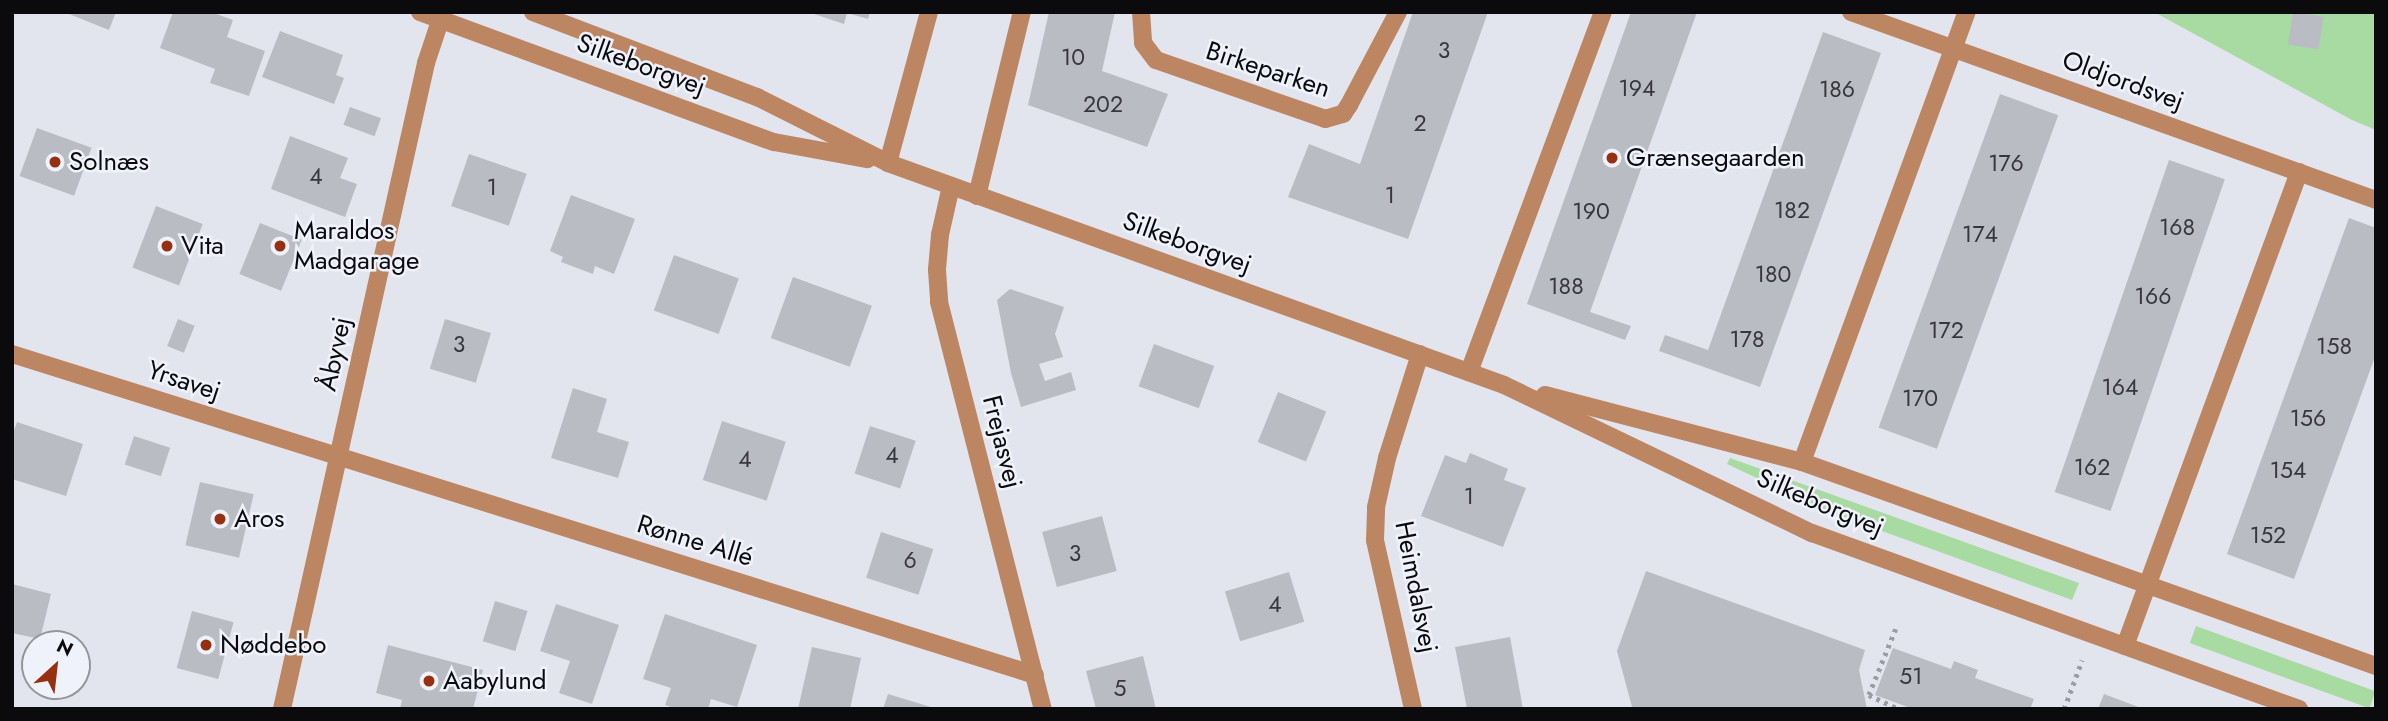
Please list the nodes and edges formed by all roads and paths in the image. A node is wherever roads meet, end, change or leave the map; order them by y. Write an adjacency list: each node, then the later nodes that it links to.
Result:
1 (420, 12): 10 (street, Silkeborgvej)
2 (533, 12): 12 (street, Silkeborgvej)
3 (929, 12): 12 (street)
4 (1022, 12): 15 (street)
5 (1141, 12): 6 (street, Birkeparken)
6 (1398, 12)
7 (1851, 12): 11 (street, Oldjordsvej)
8 (1967, 12): 11 (street, Silkeborgvej)
9 (1602, 13): 19 (street)
10 (442, 16): 12 (street, Silkeborgvej); 21 (street, Åbyvej)
11 (1953, 47): 13 (street, Oldjordsvej); 22 (street, Silkeborgvej)
12 (888, 163): 14 (street, Silkeborgvej)
13 (2299, 172): 16 (street, Oldjordsvej); 23 (street)
14 (951, 186): 15 (street, Silkeborgvej); 28 (street, Frejasvej)
15 (977, 195): 18 (street, Silkeborgvej)
16 (2376, 200)
17 (12, 354): 21 (street, Yrsavej)
18 (1420, 354): 19 (street, Silkeborgvej); 31 (street, Heimdalsvej)
19 (1469, 372): 20 (street, Silkeborgvej)
20 (1504, 385): 22 (street, Silkeborgvej); 25 (street, Silkeborgvej)
21 (339, 458): 28 (street, Rønne Allé); 29 (street, Åbyvej)
22 (1802, 462): 23 (street, Silkeborgvej)
23 (2148, 583): 25 (street); 27 (street, Silkeborgvej)
24 (1896, 629): 32 (path)
25 (2125, 646): 34 (street, Silkeborgvej)
26 (2080, 665): 33 (path)
27 (2376, 666)
28 (1035, 675): 30 (street, Frejasvej)
29 (282, 709)
30 (1043, 709)
31 (1413, 709)
32 (1899, 709)
33 (2064, 709)
34 (2299, 709)

